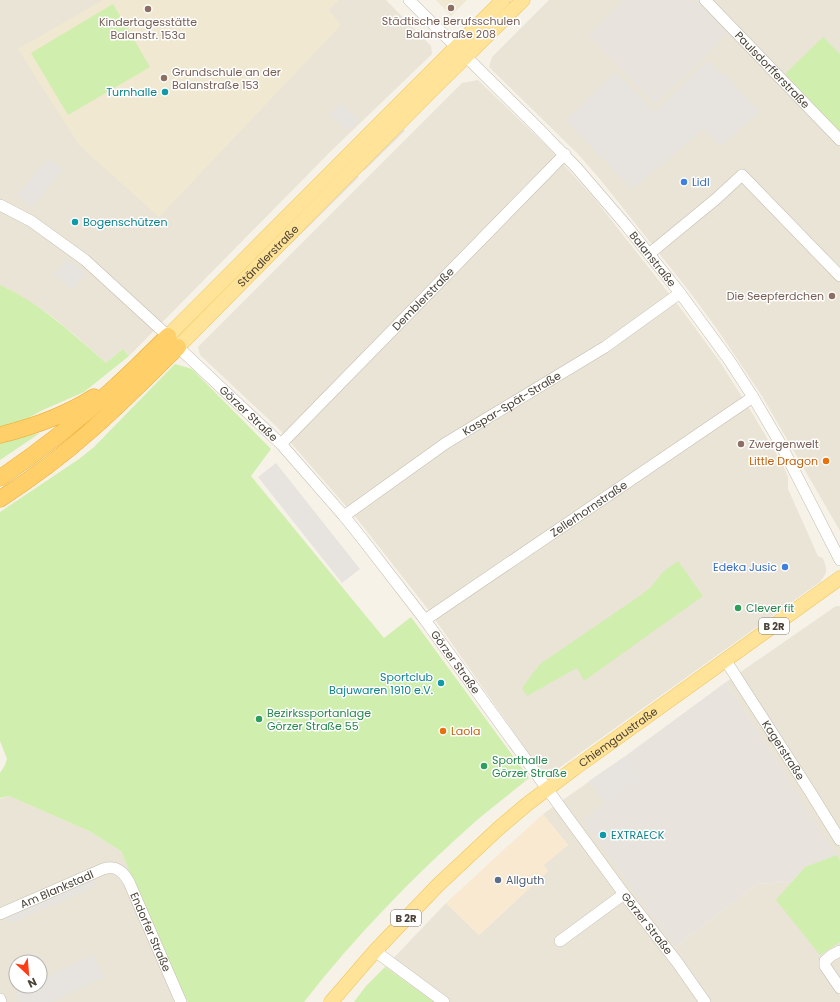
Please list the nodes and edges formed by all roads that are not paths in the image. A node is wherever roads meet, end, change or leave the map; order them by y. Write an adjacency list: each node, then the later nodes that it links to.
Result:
1 (409, 0): 5 (street, Balanstraße)
2 (502, 0): 5 (main road, Ständlerstraße)
3 (524, 0): 5 (main road, Ständlerstraße)
4 (705, 0): 6 (street, Paulsdorfferstraße)
5 (461, 52): 7 (street, Balanstraße); 12 (main road, Ständlerstraße)
6 (840, 140)
7 (565, 154): 9 (street, Balanstraße); 16 (street, Demblerstraße)
8 (0, 205): 12 (street, Görzer Straße)
9 (649, 254): 10 (street); 11 (street, Balanstraße)
10 (840, 276)
11 (680, 293): 14 (street, Balanstraße); 21 (street, Kaspar-Spät-Straße)
12 (173, 342): 13 (highway, Ständlerstraße); 16 (street, Görzer Straße); 18 (highway, Ständlerstraße)
13 (115, 387): 15 (highway); 17 (highway, Ständlerstraße)
14 (753, 397): 22 (street, Balanstraße); 24 (street, Zellerhornstraße)
15 (0, 435)
16 (281, 444): 21 (street, Görzer Straße)
17 (0, 478)
18 (21, 486): 19 (highway, Ständlerstraße); 20 (highway)
19 (0, 499)
20 (0, 508)
21 (344, 516): 24 (street, Görzer Straße)
22 (840, 560)
23 (840, 578): 25 (main road, Chiemgaustraße / B 2R)
24 (425, 620): 26 (street, Görzer Straße)
25 (726, 661): 26 (main road, Chiemgaustraße / B 2R); 27 (street, Kagerstraße)
26 (547, 789): 29 (street, Görzer Straße); 32 (main road, Chiemgaustraße / B 2R)
27 (840, 840)
28 (114, 868): 30 (street, Am Blankstadl); 37 (street, Endorfer Straße)
29 (624, 894): 31 (street); 40 (street, Görzer Straße)
30 (0, 914)
31 (560, 942)
32 (375, 951): 38 (main road, Chiemgaustraße / B 2R); 39 (street)
33 (840, 951): 34 (street)
34 (840, 988)
35 (0, 999): 36 (street)
36 (1, 1002)
37 (181, 1002)
38 (331, 1002)
39 (444, 1002)
40 (705, 1002)

